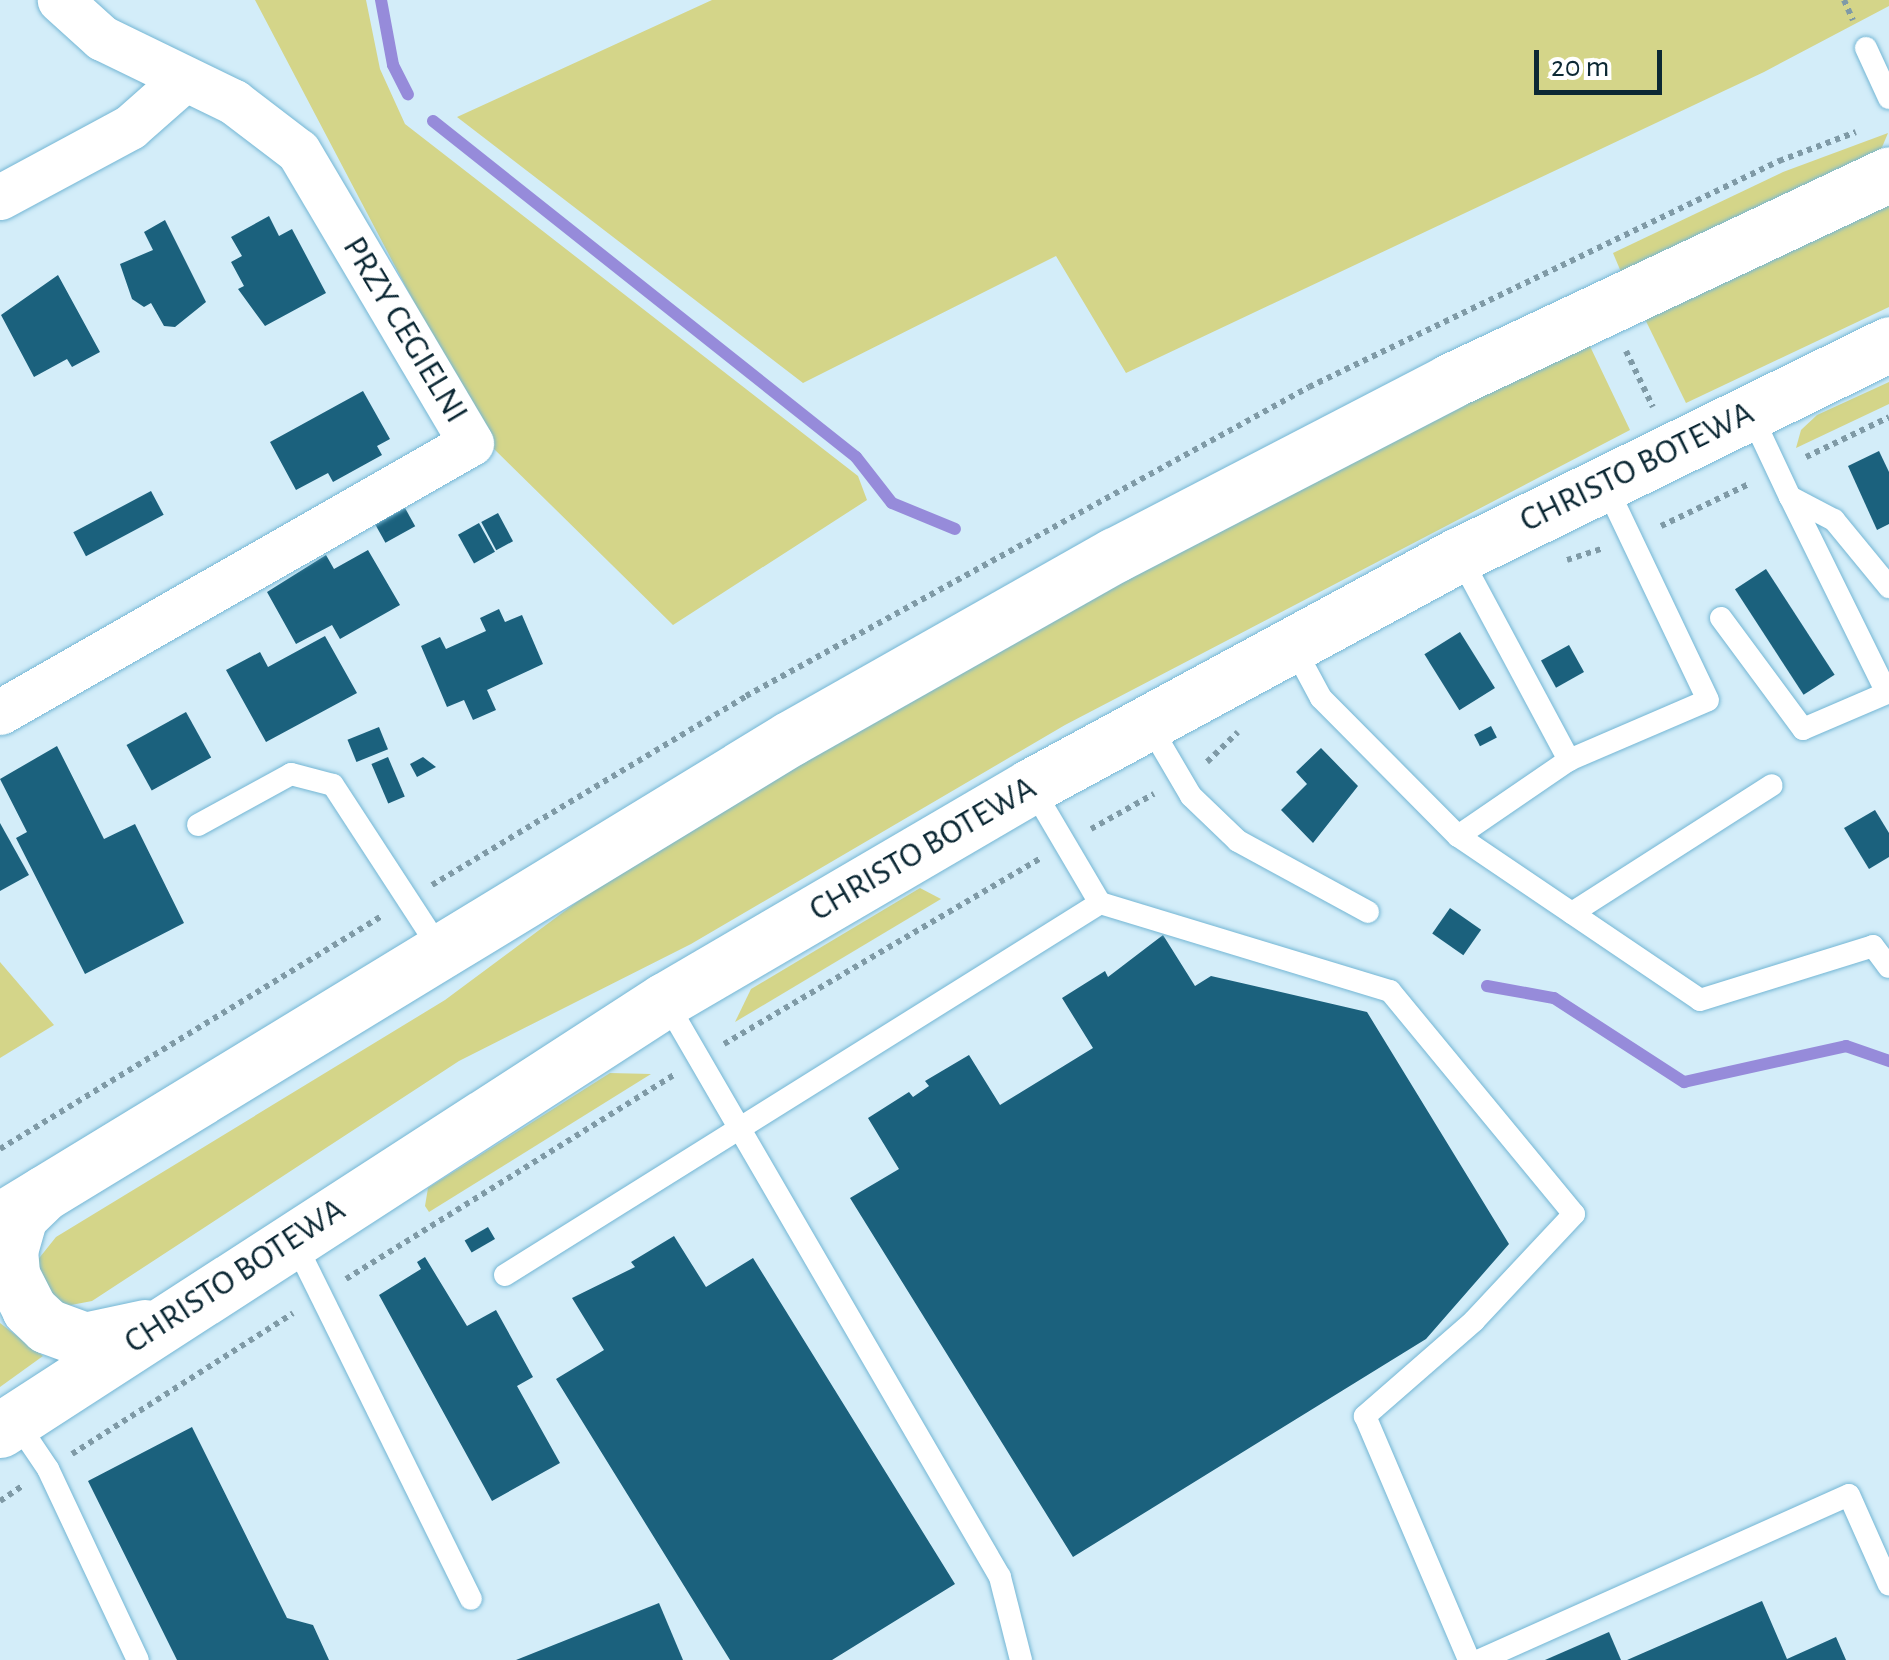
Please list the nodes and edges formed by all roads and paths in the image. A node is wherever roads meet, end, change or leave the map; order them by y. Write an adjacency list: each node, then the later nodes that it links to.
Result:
1 (60, 0): 3 (street, PRZY CEGIELNI)
2 (1866, 48): 4 (lane)
3 (182, 80): 6 (street); 23 (street, PRZY CEGIELNI)
4 (1887, 94)
5 (1889, 174): 8 (main road)
6 (0, 197)
7 (1580, 254): 8 (path)
8 (1605, 306): 12 (path); 36 (main road)
9 (1889, 344): 10 (main road, CHRISTO BOTEWA)
10 (1749, 410): 12 (main road, CHRISTO BOTEWA); 16 (lane)
11 (1889, 417): 13 (path)
12 (1672, 448): 14 (main road, CHRISTO BOTEWA); 17 (path)
13 (1797, 462)
14 (1604, 482): 19 (main road, CHRISTO BOTEWA); 25 (lane)
15 (1754, 482): 17 (path)
16 (1790, 497): 20 (lane); 21 (lane)
17 (1701, 508): 18 (path)
18 (1648, 532)
19 (1459, 555): 22 (main road, CHRISTO BOTEWA); 25 (lane)
20 (1889, 587)
21 (1721, 618)
22 (1291, 643): 24 (main road, CHRISTO BOTEWA); 31 (lane)
23 (0, 712)
24 (1147, 721): 27 (main road, CHRISTO BOTEWA); 34 (lane)
25 (1570, 760): 31 (lane)
26 (1772, 784): 35 (lane)
27 (1030, 786): 33 (lane); 38 (main road, CHRISTO BOTEWA)
28 (1159, 791): 30 (path)
29 (198, 824): 36 (lane)
30 (1087, 831)
31 (1458, 836): 35 (lane)
32 (1049, 854): 39 (path)
33 (1100, 904): 40 (lane); 51 (lane)
34 (1368, 912)
35 (1572, 914): 37 (lane)
36 (440, 949): 41 (main road)
37 (1889, 966)
38 (665, 1000): 40 (lane); 43 (main road, CHRISTO BOTEWA)
39 (733, 1038)
40 (741, 1130): 44 (lane); 50 (lane)
41 (51, 1188): 42 (main road); 45 (main road)
42 (0, 1220)
43 (292, 1238): 45 (main road, CHRISTO BOTEWA); 48 (lane)
44 (505, 1275)
45 (175, 1314): 46 (main road, CHRISTO BOTEWA)
46 (8, 1425): 49 (lane)
47 (1889, 1585): 52 (lane)
48 (471, 1599)
49 (138, 1660)
50 (1021, 1660)
51 (1469, 1660)
52 (1480, 1660)

